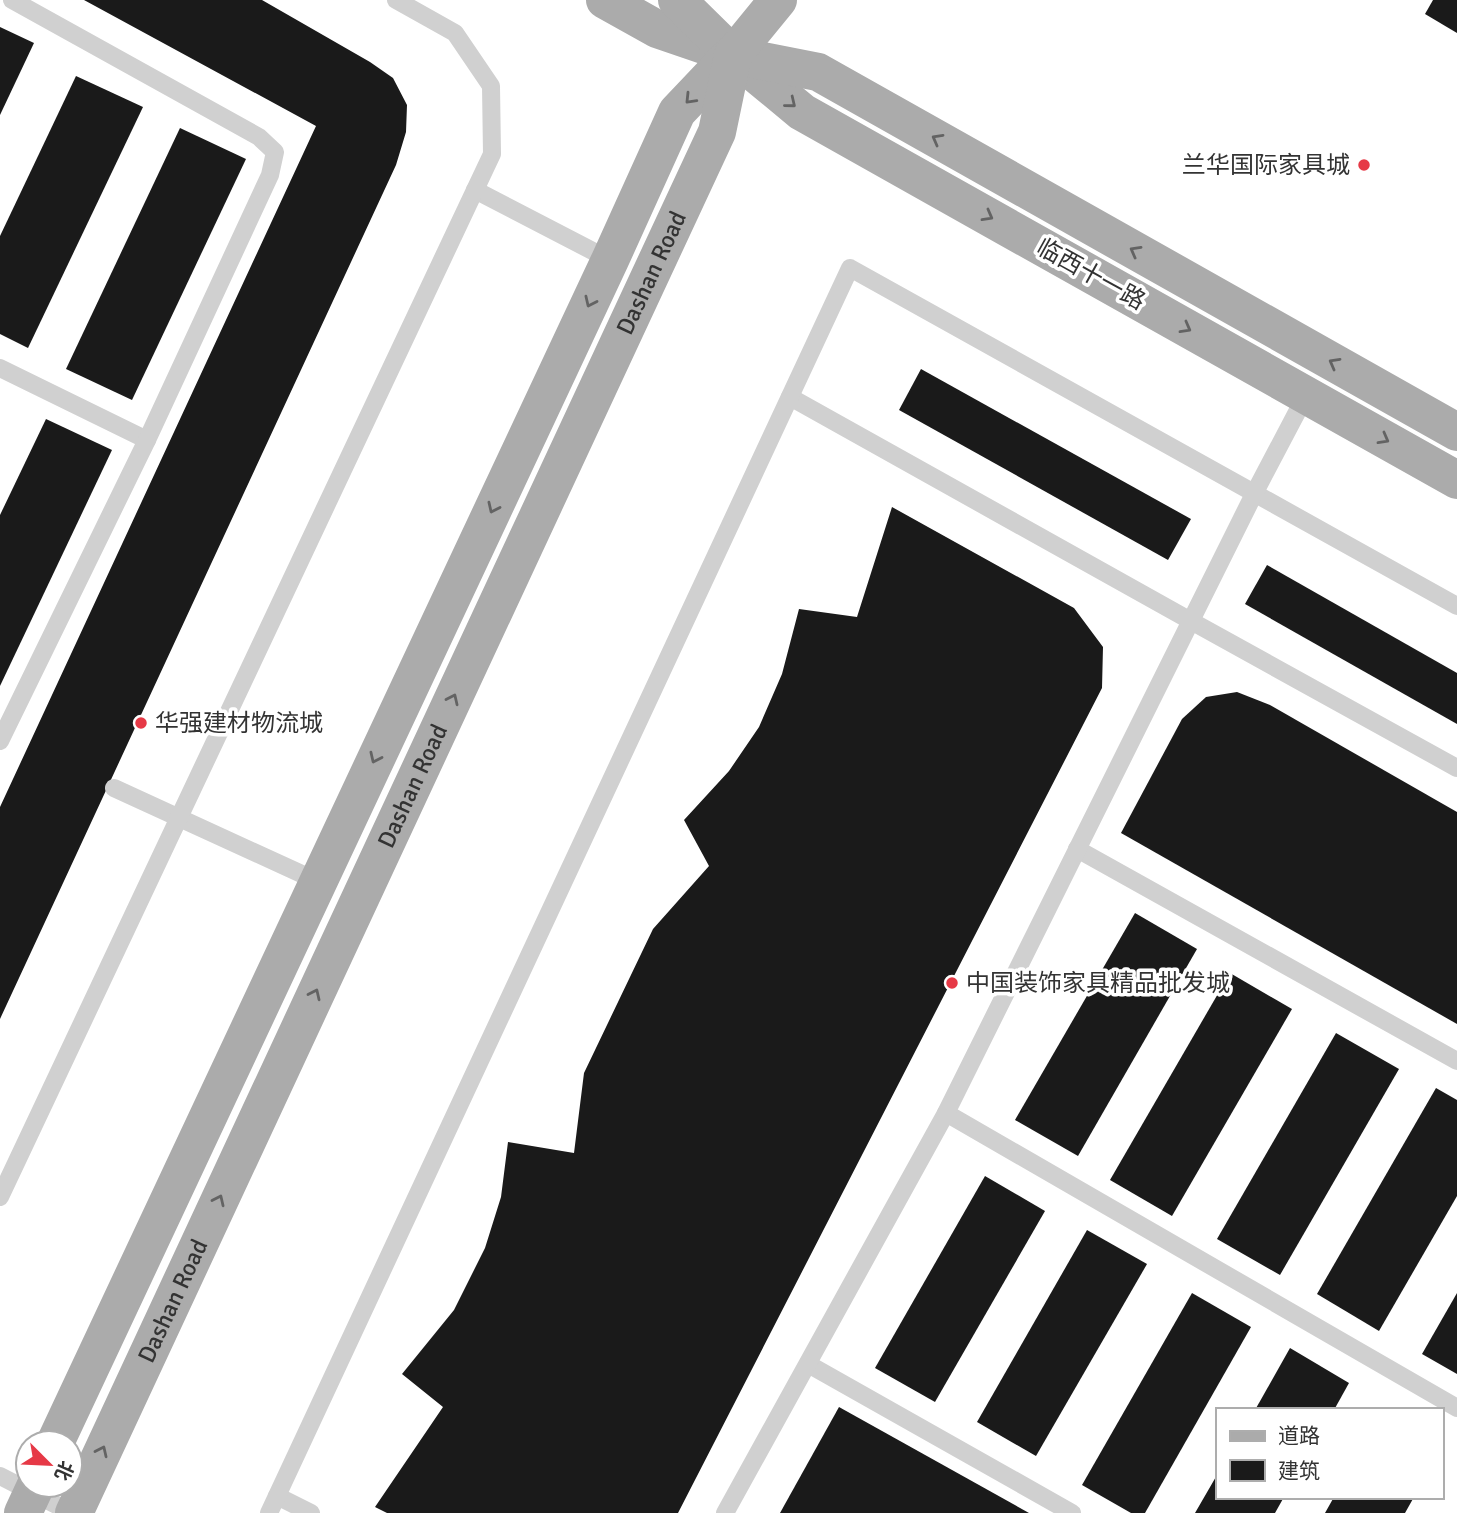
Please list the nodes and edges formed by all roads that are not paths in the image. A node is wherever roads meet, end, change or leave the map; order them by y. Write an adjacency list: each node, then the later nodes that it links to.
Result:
1 (12, 0): 15 (lane)
2 (396, 0): 9 (lane)
3 (605, 0): 8 (main road, 临西十一路)
4 (635, 0): 8 (main road, 临西十一路)
5 (677, 0): 8 (main road, 临西十一路)
6 (744, 0): 8 (main road, Dashan Road)
7 (778, 0): 8 (main road, Dashan Road)
8 (733, 55): 10 (main road, Dashan Road, one-way to 10); 12 (main road, 临西十一路, one-way to 12); 14 (main road, 临西十一路, one-way to 8); 35 (main road, Dashan Road, one-way to 8)
9 (475, 190): 10 (lane); 24 (lane)
10 (610, 260): 26 (main road, Dashan Road, one-way to 26)
11 (0, 368): 15 (lane)
12 (1306, 395): 16 (main road, 临西十一路, one-way to 16); 17 (lane)
13 (790, 397): 17 (lane); 19 (lane); 33 (lane)
14 (1457, 432)
15 (147, 440): 20 (lane)
16 (1457, 480)
17 (1255, 492): 18 (lane); 19 (lane)
18 (1457, 606)
19 (1191, 621): 22 (lane); 25 (lane)
20 (1, 736): 21 (lane)
21 (19, 743)
22 (1457, 768)
23 (114, 788): 24 (lane)
24 (178, 818): 26 (lane); 29 (lane)
25 (1077, 849): 27 (lane); 28 (lane)
26 (317, 881): 32 (main road, Dashan Road)
27 (1457, 1060)
28 (946, 1113): 30 (lane); 31 (lane)
29 (0, 1197)
30 (808, 1364): 38 (lane); 39 (lane)
31 (1457, 1408)
32 (62, 1429)
33 (277, 1496): 36 (lane); 37 (lane)
34 (40, 1499): 35 (lane)
35 (73, 1513)
36 (269, 1513)
37 (311, 1513)
38 (725, 1513)
39 (1072, 1513)

